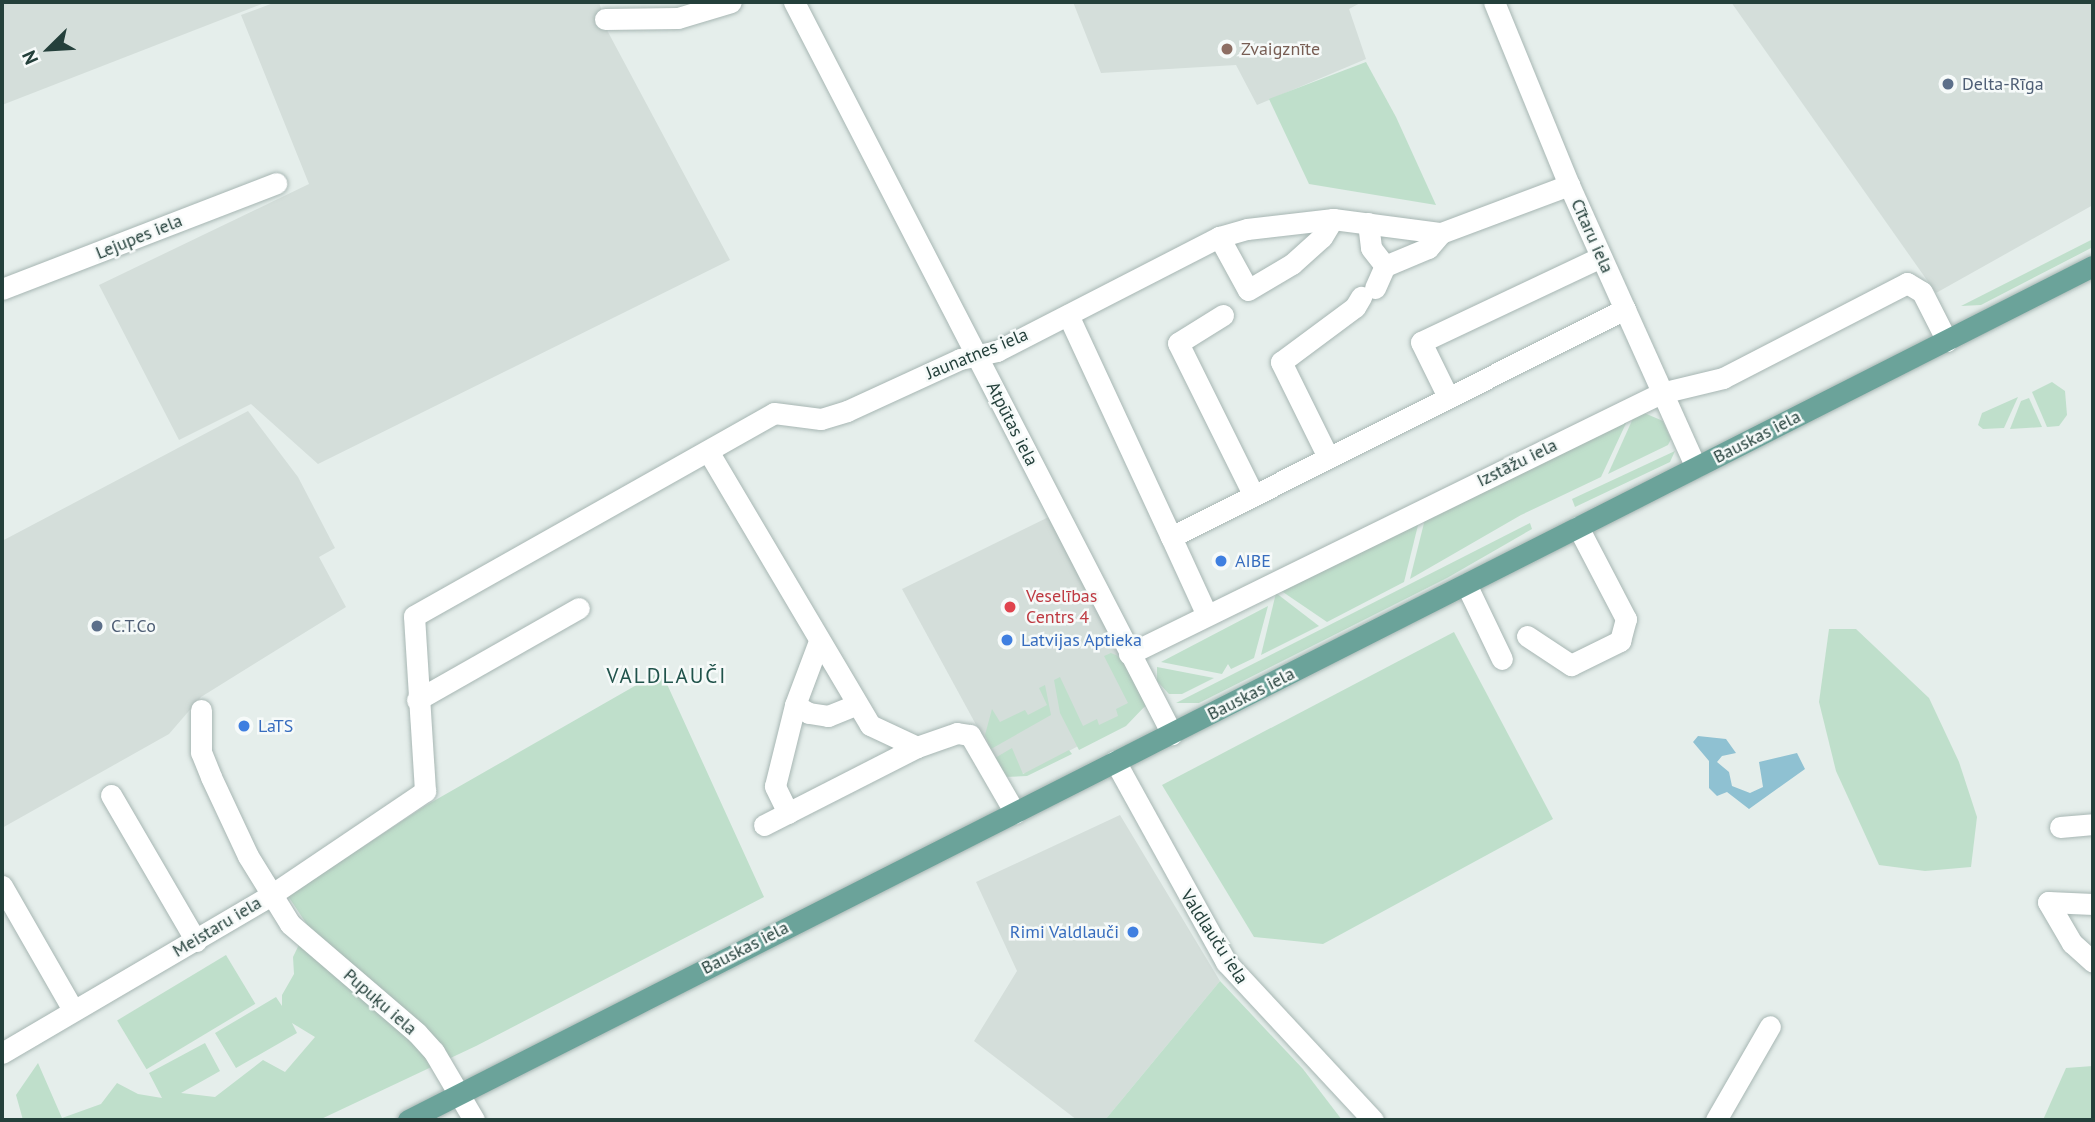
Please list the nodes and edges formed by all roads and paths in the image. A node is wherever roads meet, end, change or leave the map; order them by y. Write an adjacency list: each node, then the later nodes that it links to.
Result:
1 (731, 2): 4 (street)
2 (794, 2): 19 (street, Atpūtas iela)
3 (1494, 2): 6 (street, Cītaru iela)
4 (605, 19)
5 (276, 183): 14 (street, Lejupes iela)
6 (1569, 185): 9 (street, Jaunatnes iela); 11 (street, Cītaru iela)
7 (1333, 219): 8 (street, Jaunatnes iela); 10 (street, Jaunatnes iela); 15 (street)
8 (1368, 223): 9 (street, Jaunatnes iela); 12 (street)
9 (1441, 233): 12 (street)
10 (1219, 237): 15 (street); 17 (street, Jaunatnes iela)
11 (1601, 257): 16 (street, Cītaru iela); 21 (street)
12 (1385, 266): 23 (street)
13 (2093, 266): 18 (main road, Bauskas iela)
14 (2, 289)
15 (1248, 290): 25 (street)
16 (1625, 309): 20 (street, Cītaru iela); 21 (street)
17 (1068, 314): 19 (street, Jaunatnes iela); 27 (street)
18 (1947, 341): 20 (street, Izstāžu iela); 24 (main road, Bauskas iela)
19 (978, 357): 22 (street, Jaunatnes iela); 33 (street, Atpūtas iela)
20 (1661, 393): 24 (street, Cītaru iela); 30 (street, Izstāžu iela)
21 (1447, 395): 23 (street)
22 (708, 451): 32 (street); 35 (street, Jaunatnes iela)
23 (1327, 455): 25 (street)
24 (1696, 467): 26 (main road, Bauskas iela)
25 (1253, 494): 27 (street)
26 (1578, 527): 28 (main road, Bauskas iela); 31 (street)
27 (1171, 537): 30 (street)
28 (1466, 584): 34 (street); 39 (main road, Bauskas iela)
29 (579, 608): 35 (street)
30 (1206, 613): 33 (street, Izstāžu iela)
31 (1527, 636)
32 (819, 641): 36 (street); 37 (street)
33 (1129, 654): 39 (street, Atpūtas iela)
34 (1502, 659)
35 (417, 700): 49 (street, Meistaru iela)
36 (857, 704): 37 (street); 40 (street)
37 (795, 705): 43 (street)
38 (201, 710): 49 (street, Pupuķu iela)
39 (1172, 734): 41 (main road, Bauskas iela)
40 (917, 747): 43 (street); 44 (street)
41 (1115, 761): 44 (main road, Bauskas iela); 59 (street, Valdlauču iela)
42 (111, 795): 51 (street)
43 (788, 813): 46 (street)
44 (1015, 813): 56 (main road, Bauskas iela)
45 (2093, 824): 47 (street)
46 (764, 825)
47 (2060, 827)
48 (2, 886): 53 (street)
49 (271, 895): 51 (street, Meistaru iela); 56 (street, Pupuķu iela)
50 (2093, 904): 52 (street)
51 (196, 941): 53 (street, Meistaru iela)
52 (2093, 962)
53 (74, 1010): 55 (street, Meistaru iela)
54 (1770, 1026): 60 (street)
55 (2, 1053)
56 (459, 1094): 57 (main road, Bauskas iela); 58 (street, Pupuķu iela)
57 (408, 1120)
58 (474, 1120)
59 (1373, 1120)
60 (1716, 1120)

